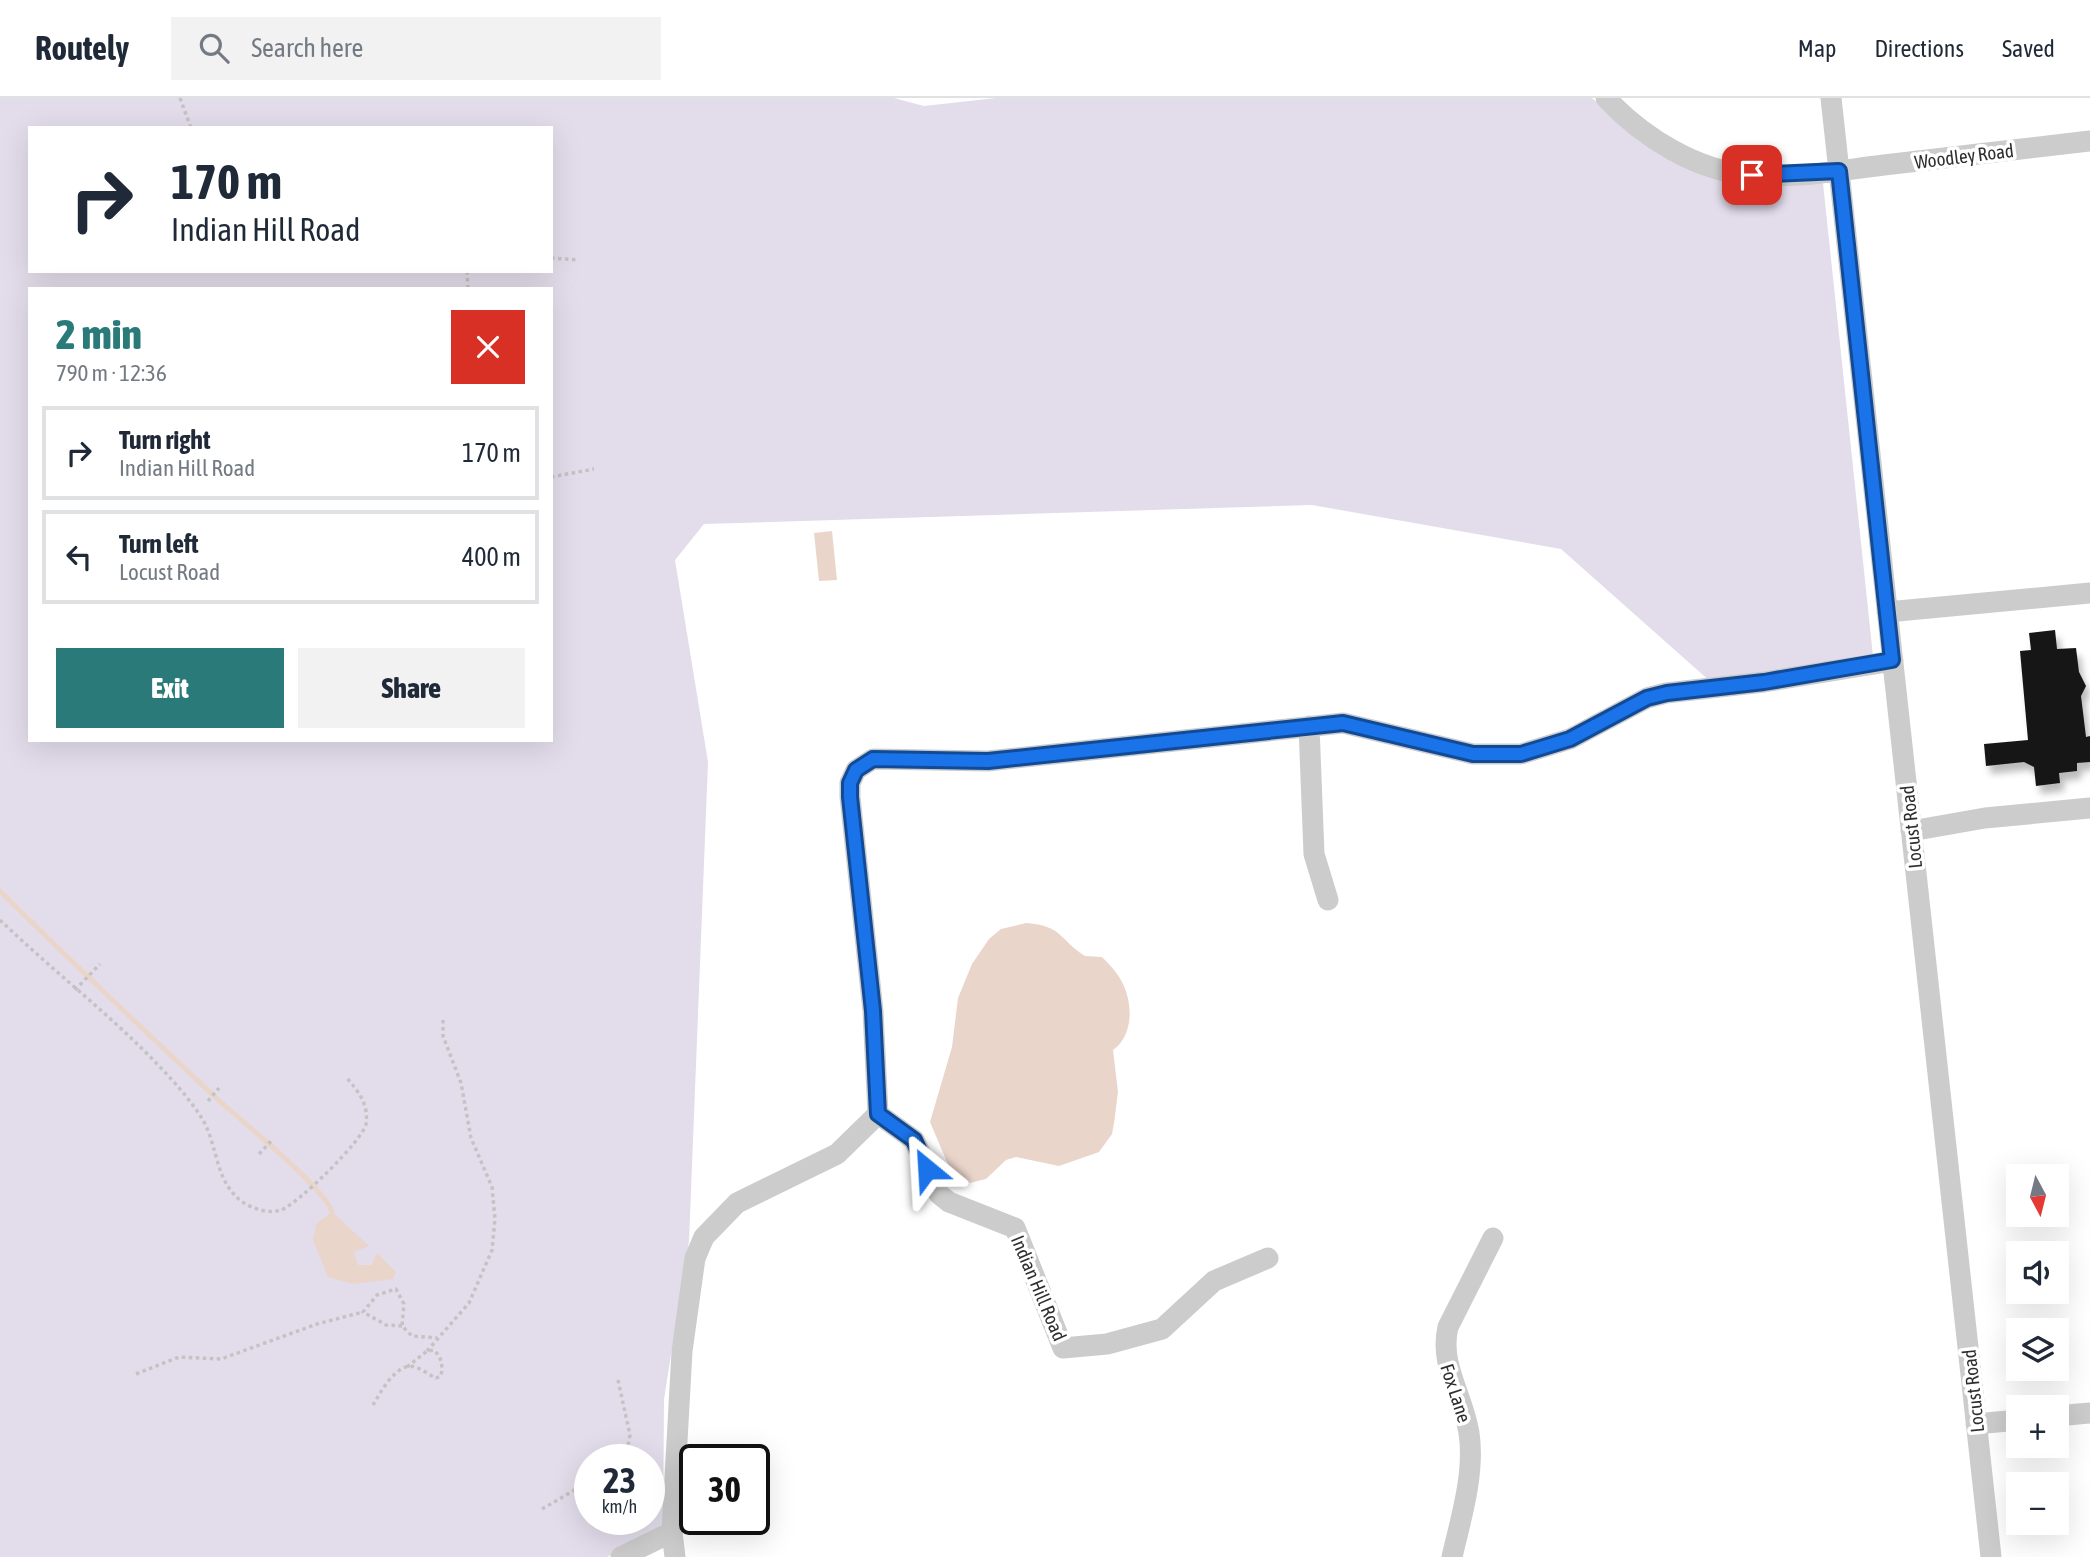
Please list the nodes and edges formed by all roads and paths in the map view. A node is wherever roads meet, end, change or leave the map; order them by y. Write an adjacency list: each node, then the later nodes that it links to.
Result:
1 (180, 98): 4 (path)
2 (1606, 98): 6 (street)
3 (1831, 98): 6 (street, Locust Road)
4 (190, 126)
5 (2090, 141): 6 (street, Woodley Road)
6 (1839, 171): 12 (street, Locust Road)
7 (553, 258): 8 (path)
8 (579, 260)
9 (594, 469): 10 (path)
10 (553, 477)
11 (2090, 593): 12 (street)
12 (1887, 612): 13 (street, Locust Road)
13 (1892, 660): 14 (street); 16 (street, Locust Road)
14 (1309, 726): 17 (street); 25 (street)
15 (2090, 808): 16 (street)
16 (1911, 831): 41 (street, Locust Road)
17 (1328, 900)
18 (0, 920): 20 (path)
19 (98, 966): 20 (path)
20 (75, 990): 22 (path)
21 (443, 1017): 32 (path)
22 (346, 1077)
23 (219, 1088): 24 (path)
24 (208, 1101)
25 (878, 1114): 29 (street, Indian Hill Road); 45 (street)
26 (274, 1139): 27 (path)
27 (259, 1154)
28 (1493, 1238): 48 (street, Fox Lane)
29 (1268, 1258)
30 (363, 1312): 31 (path); 31 (path); 35 (path)
31 (402, 1326): 32 (path)
32 (436, 1339): 33 (path)
33 (427, 1351): 34 (path); 34 (path)
34 (407, 1367): 37 (path)
35 (136, 1374)
36 (618, 1380): 42 (path)
37 (373, 1405)
38 (2090, 1413): 39 (street)
39 (2069, 1415)
40 (2006, 1421): 41 (street)
41 (1976, 1424): 49 (street, Locust Road)
42 (628, 1444)
43 (574, 1490): 44 (path)
44 (542, 1509)
45 (673, 1532): 46 (street); 47 (street)
46 (621, 1557)
47 (676, 1557)
48 (1452, 1557)
49 (1991, 1557)

